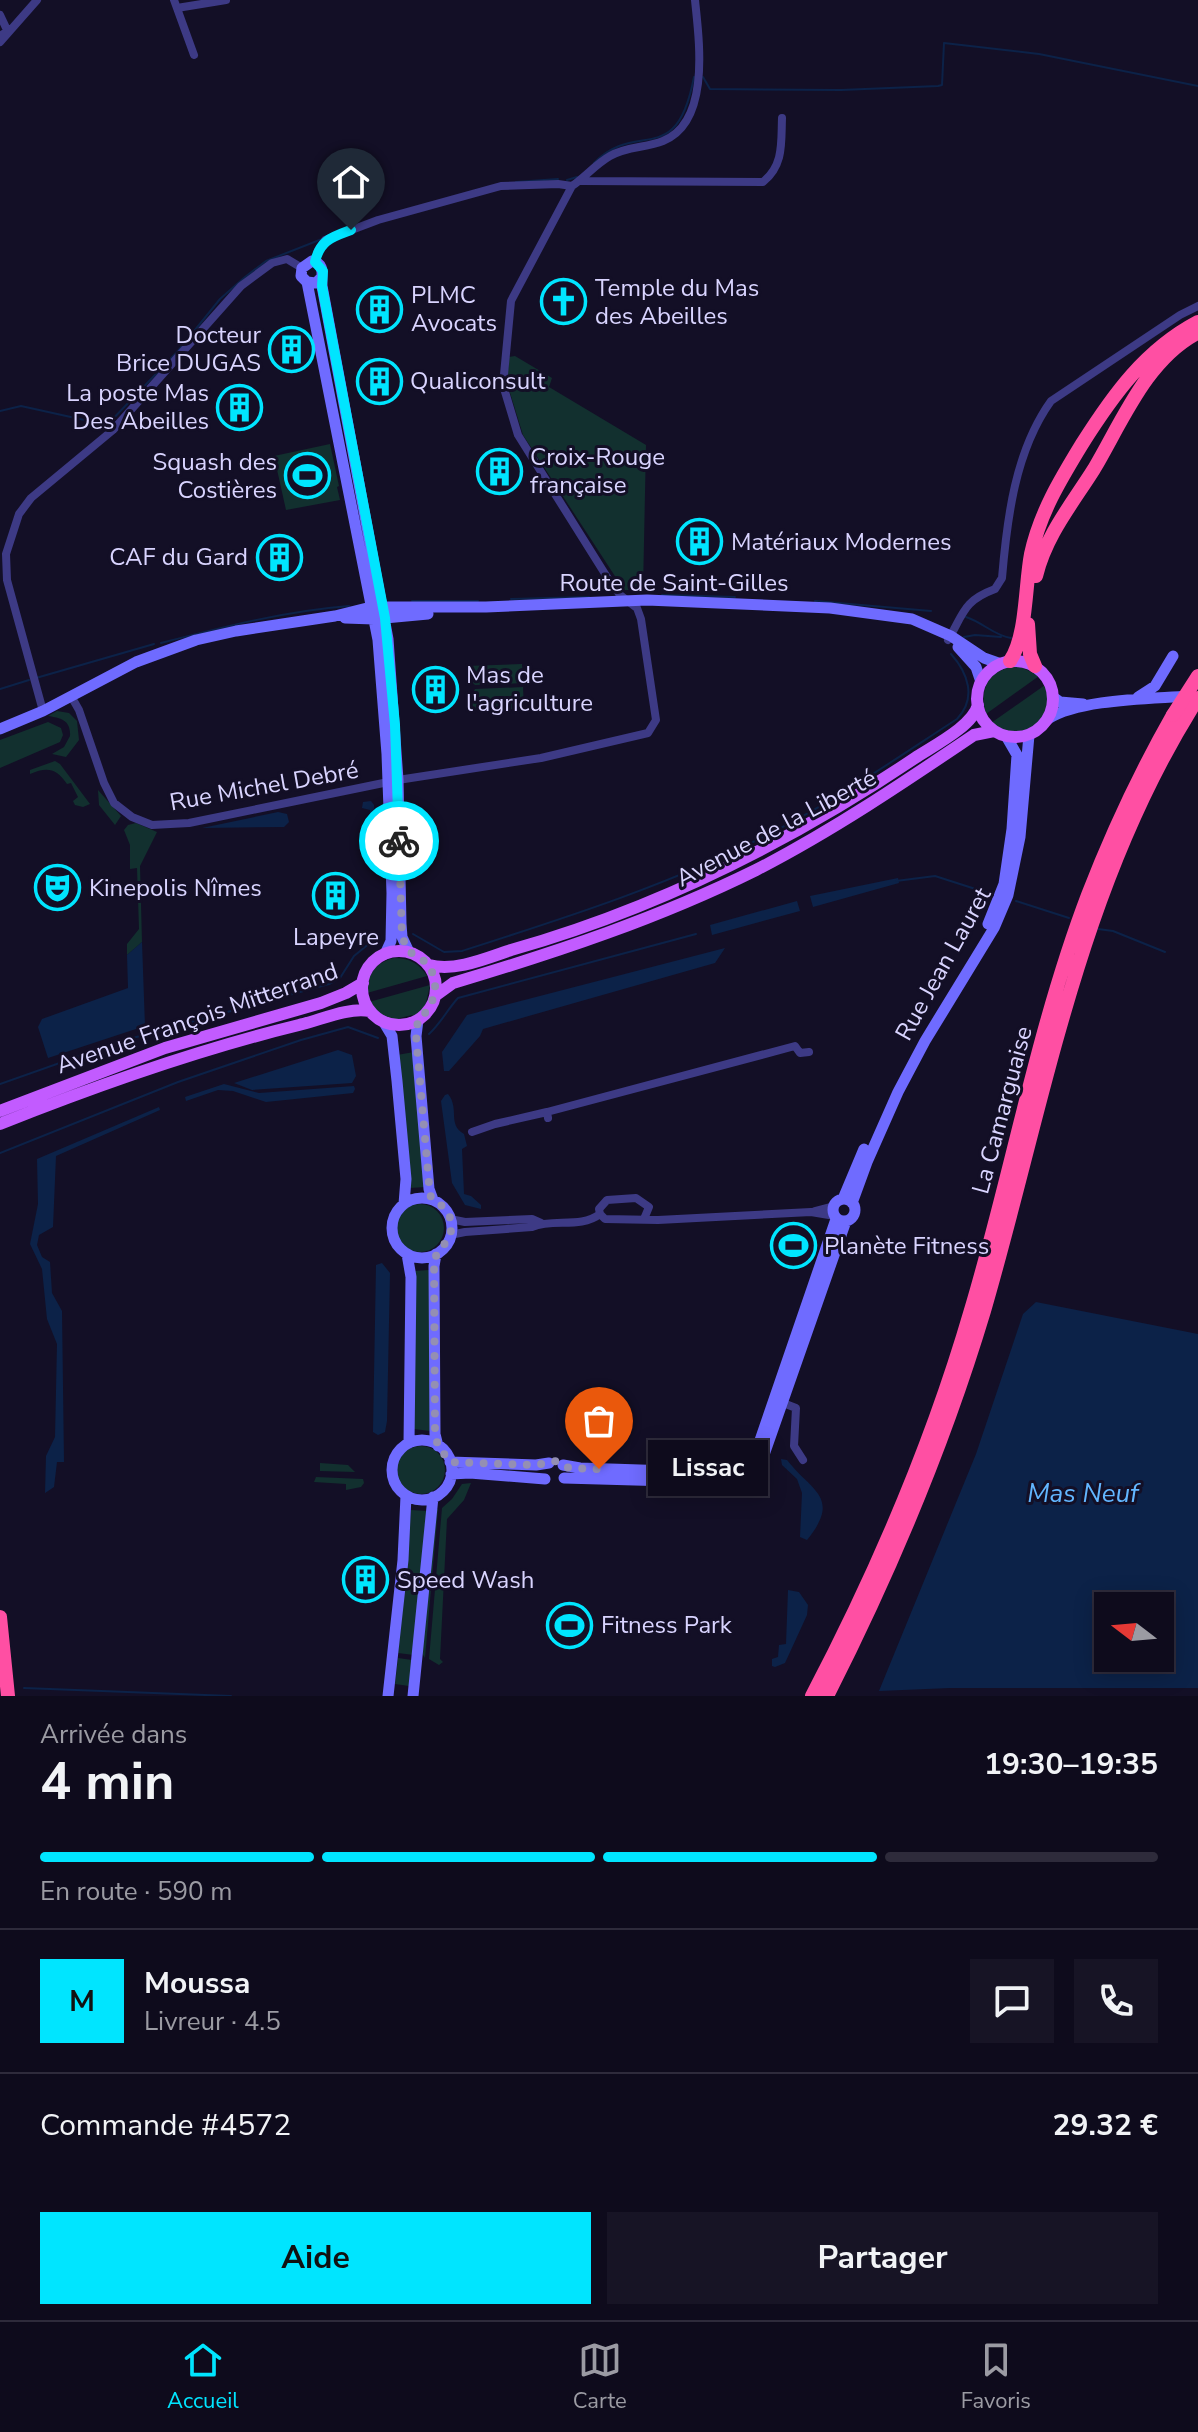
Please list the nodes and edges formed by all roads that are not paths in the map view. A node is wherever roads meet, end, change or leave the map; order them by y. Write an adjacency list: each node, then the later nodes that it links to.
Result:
1 (37, 0): 6 (street)
2 (226, 0): 4 (street)
3 (695, 0): 9 (street)
4 (176, 4): 7 (street)
5 (0, 15): 6 (street)
6 (3, 36)
7 (194, 55)
8 (782, 118): 9 (street)
9 (582, 181): 10 (street)
10 (572, 186): 11 (street); 18 (street)
11 (315, 262): 12 (main road); 13 (main road)
12 (302, 268): 14 (main road); 34 (street)
13 (321, 278): 14 (main road); 21 (main road)
14 (307, 282): 21 (main road)
15 (1198, 306): 22 (street)
16 (1198, 322): 24 (highway)
17 (1198, 333): 25 (highway)
18 (611, 582): 19 (street); 20 (street)
19 (601, 602): 20 (main road, Route de Saint-Gilles); 21 (main road, Route de Saint-Gilles)
20 (633, 604): 21 (main road, Route de Saint-Gilles); 22 (main road, Route de Saint-Gilles); 40 (street, Rue Michel Debré)
21 (378, 612): 28 (main road, Route de Saint-Gilles); 40 (main road)
22 (949, 638): 24 (main road, Route de Saint-Gilles); 27 (main road, Route de Saint-Gilles)
23 (1173, 656): 31 (main road)
24 (1006, 663): 25 (main road); 27 (main road)
25 (1035, 666): 29 (main road)
26 (1198, 676): 35 (highway, La Camarguaise, bridge)
27 (981, 682): 32 (main road)
28 (71, 696): 34 (main road, Route de Saint-Gilles); 40 (street, Rue Michel Debré)
29 (1053, 697): 33 (main road); 36 (main road)
30 (1198, 697): 31 (main road); 35 (highway, La Camarguaise)
31 (1132, 701): 33 (main road)
32 (978, 705): 38 (main road); 43 (main road, Avenue de la Liberté)
33 (1092, 705): 36 (main road)
34 (43, 711): 37 (main road, Route de Saint-Gilles)
35 (1180, 715): 82 (highway, La Camarguaise); 83 (highway, La Camarguaise)
36 (1048, 719): 39 (main road)
37 (0, 729)
38 (1000, 733): 39 (main road); 45 (main road, Avenue de la Liberté); 56 (main road, Rue Jean Lauret)
39 (1029, 735): 56 (main road, Rue Jean Lauret)
40 (393, 781): 41 (main road); 42 (main road)
41 (409, 952): 42 (main road); 43 (main road)
42 (385, 954): 44 (main road)
43 (429, 965): 45 (main road)
44 (363, 983): 46 (main road); 50 (main road, Avenue François Mitterrand)
45 (435, 996): 47 (main road)
46 (370, 1011): 48 (main road); 51 (main road, Avenue François Mitterrand)
47 (418, 1020): 48 (main road); 53 (main road)
48 (383, 1021): 54 (main road)
49 (809, 1052): 52 (street)
50 (0, 1111)
51 (0, 1124)
52 (472, 1132)
53 (433, 1200): 54 (main road); 59 (main road)
54 (404, 1204): 63 (main road)
55 (649, 1207): 57 (street); 58 (street); 60 (street)
56 (841, 1211): 58 (street); 65 (main road, Rue Jean Lauret); 73 (main road, Rue Jean Lauret)
57 (600, 1214): 60 (street); 61 (street)
58 (664, 1218): 60 (street)
59 (450, 1219): 61 (street); 62 (main road)
60 (644, 1219)
61 (542, 1223): 62 (street)
62 (450, 1235): 64 (main road)
63 (407, 1254): 64 (main road); 66 (main road)
64 (436, 1254): 67 (main road)
65 (783, 1403): 68 (street); 73 (main road, Rue Jean Lauret)
66 (409, 1443): 67 (main road); 76 (main road)
67 (438, 1446): 71 (main road)
68 (803, 1460)
69 (549, 1463): 70 (main road); 71 (main road); 75 (main road)
70 (563, 1465): 72 (main road); 74 (main road)
71 (450, 1468): 75 (main road); 77 (main road)
72 (670, 1476): 73 (main road); 73 (main road); 74 (main road)
73 (690, 1477)
74 (564, 1478): 75 (main road)
75 (545, 1479)
76 (406, 1496): 77 (main road); 79 (main road)
77 (433, 1497): 80 (main road)
78 (0, 1617): 81 (highway)
79 (389, 1692)
80 (414, 1692)
81 (8, 1696)
82 (812, 1696)
83 (827, 1696)

